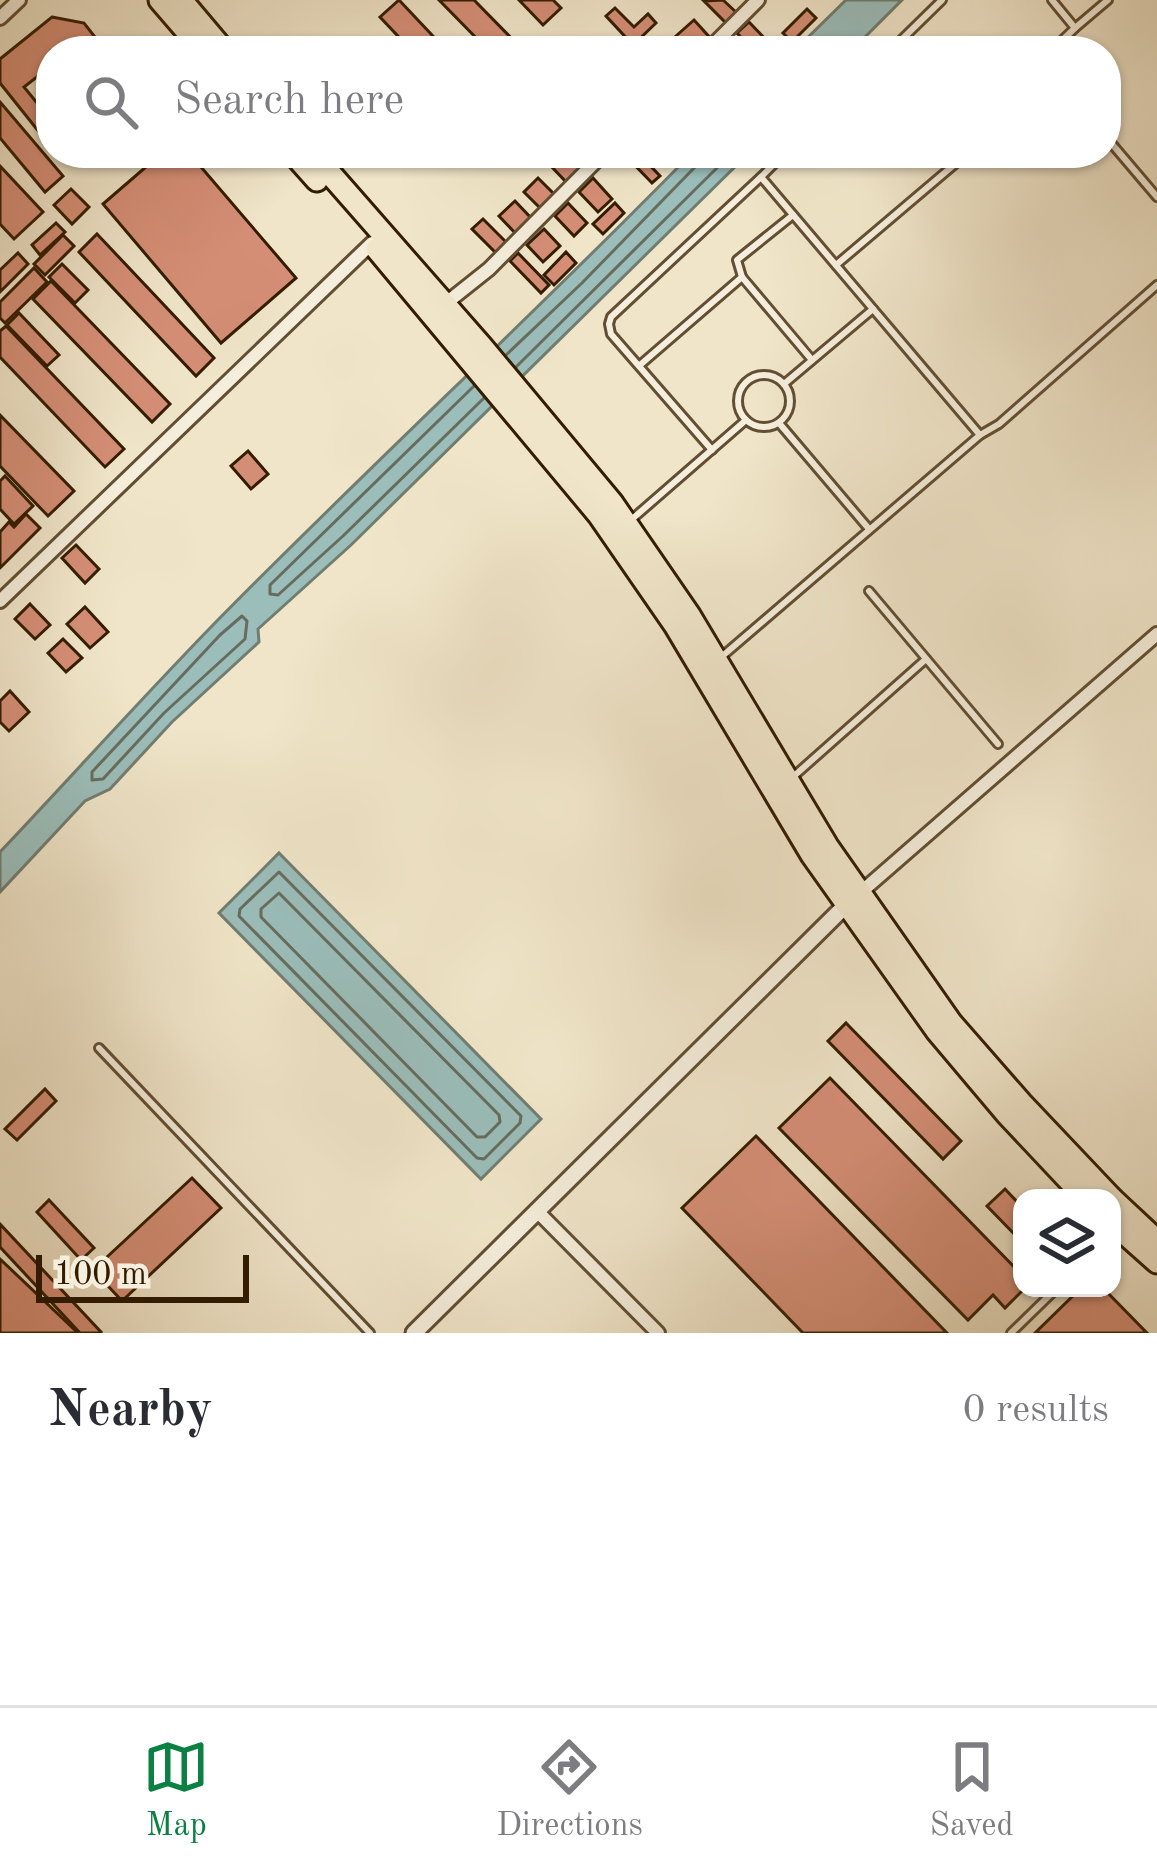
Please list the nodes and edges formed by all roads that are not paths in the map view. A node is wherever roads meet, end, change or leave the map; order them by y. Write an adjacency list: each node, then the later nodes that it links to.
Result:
1 (19, 0): 8 (street)
2 (160, 0): 10 (main road)
3 (181, 0): 11 (main road)
4 (758, 0): 12 (street)
5 (942, 0): 13 (lane)
6 (1052, 0): 9 (lane)
7 (1108, 0): 9 (lane)
8 (0, 18)
9 (1076, 28): 14 (lane)
10 (192, 36)
11 (211, 36)
12 (722, 36)
13 (905, 36)
14 (1068, 36)
15 (1121, 155): 22 (lane)
16 (306, 168): 24 (main road)
17 (325, 168): 28 (main road)
18 (589, 168): 28 (street)
19 (770, 168): 21 (lane)
20 (950, 168): 25 (lane)
21 (761, 177): 23 (lane); 32 (lane)
22 (1157, 197)
23 (793, 214): 25 (lane); 26 (lane)
24 (372, 243): 30 (main road); 41 (street)
25 (836, 266): 29 (lane)
26 (742, 277): 31 (lane); 32 (lane)
27 (1157, 286): 36 (lane)
28 (445, 304): 30 (main road)
29 (873, 309): 31 (lane); 36 (lane)
30 (475, 352): 38 (main road)
31 (812, 360): 33 (lane)
32 (638, 366): 37 (lane)
33 (784, 384): 34 (lane); 35 (lane)
34 (746, 420): 35 (lane); 37 (lane)
35 (778, 422): 39 (lane)
36 (980, 435): 39 (lane)
37 (712, 450): 38 (lane)
38 (619, 528): 44 (main road); 47 (main road)
39 (869, 529): 44 (lane)
40 (869, 591): 43 (lane)
41 (0, 601)
42 (1157, 634): 47 (street)
43 (926, 659): 45 (lane); 46 (lane)
44 (717, 662): 46 (main road)
45 (998, 744)
46 (788, 781): 47 (main road)
47 (853, 899): 49 (main road); 50 (main road); 52 (street)
48 (99, 1048): 57 (lane)
49 (1078, 1189)
50 (1103, 1189)
51 (1121, 1207): 54 (main road)
52 (537, 1211): 58 (street); 59 (street)
53 (1121, 1230): 55 (main road)
54 (1157, 1241)
55 (1157, 1262)
56 (1048, 1297): 60 (lane)
57 (370, 1333)
58 (414, 1333)
59 (658, 1333)
60 (1011, 1333)

